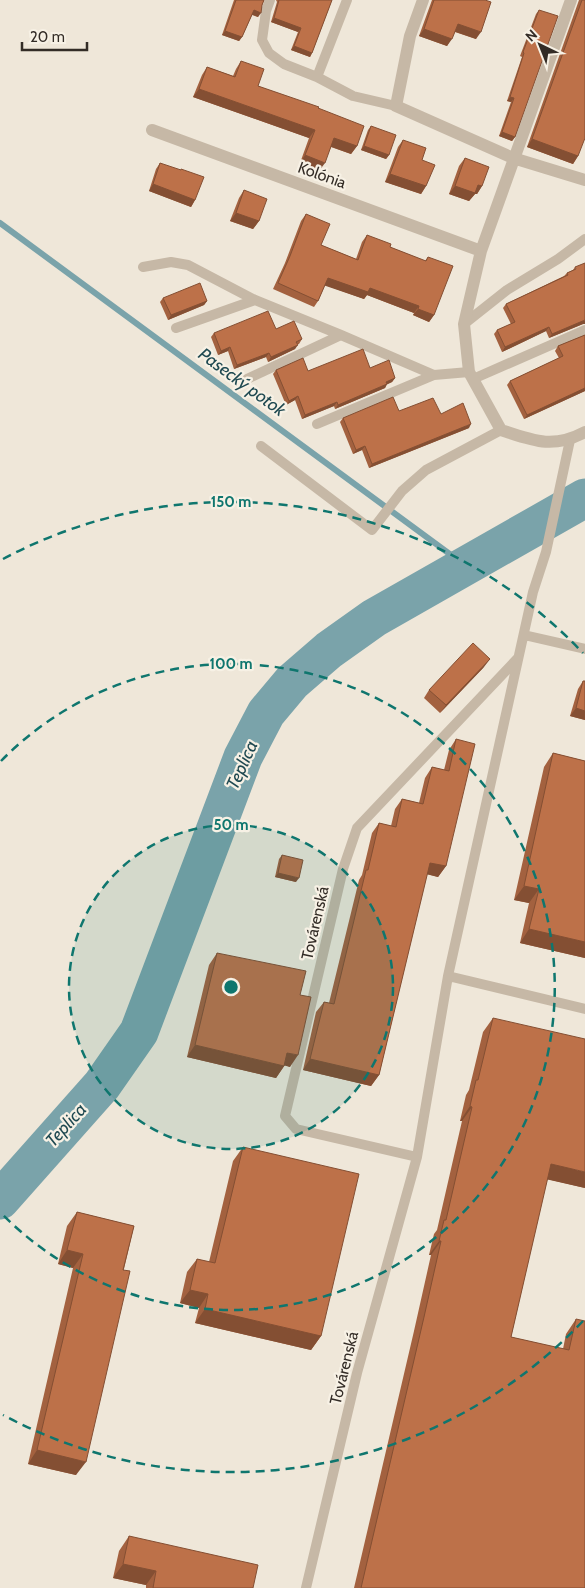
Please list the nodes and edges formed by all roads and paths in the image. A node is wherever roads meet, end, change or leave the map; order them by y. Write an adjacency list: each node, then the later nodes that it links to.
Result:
1 (270, 0): 5 (lane)
2 (347, 0): 5 (lane)
3 (423, 0): 6 (street)
4 (571, 0): 8 (street)
5 (317, 77): 6 (lane)
6 (396, 106): 8 (street)
7 (152, 130): 11 (street, Kolónia)
8 (513, 158): 9 (street); 11 (street)
9 (585, 180)
10 (585, 238): 14 (lane)
11 (480, 251): 14 (street)
12 (143, 267): 13 (lane)
13 (254, 300): 15 (lane); 17 (lane)
14 (464, 324): 19 (street)
15 (176, 328)
16 (585, 330): 19 (lane)
17 (341, 335): 18 (lane); 20 (lane)
18 (434, 375): 19 (lane); 21 (lane)
19 (471, 375): 22 (street)
20 (247, 379)
21 (317, 424)
22 (501, 430): 24 (street); 25 (lane)
23 (585, 432): 24 (street)
24 (570, 440): 26 (lane, Továrenská)
25 (261, 446)
26 (524, 635): 27 (lane); 28 (lane, Továrenská)
27 (585, 649)
28 (518, 658): 29 (lane, Továrenská); 31 (lane, Továrenská)
29 (448, 976): 30 (lane); 31 (lane, Továrenská)
30 (585, 1010)
31 (417, 1157): 32 (lane, Továrenská)
32 (306, 1588)

